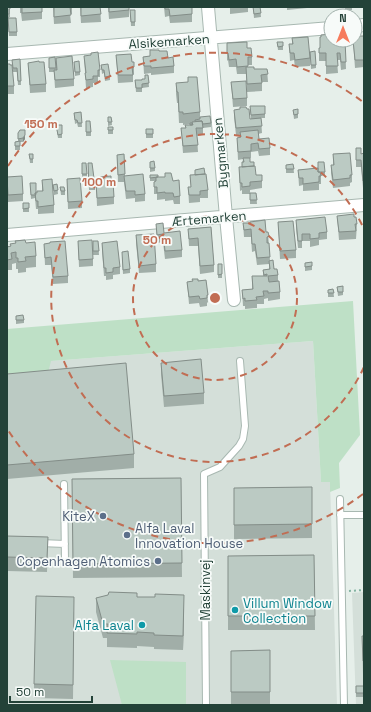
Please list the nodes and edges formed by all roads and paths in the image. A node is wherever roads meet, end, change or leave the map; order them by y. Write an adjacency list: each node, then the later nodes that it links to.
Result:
1 (208, 7): 3 (street, Bygmarken)
2 (323, 29): 3 (street, Alsikemarken)
3 (210, 38): 4 (street, Alsikemarken); 6 (street, Bygmarken)
4 (7, 54)
5 (364, 205): 6 (street, Ærtemarken)
6 (226, 217): 7 (street, Ærtemarken); 8 (street, Bygmarken)
7 (7, 235)
8 (234, 300)
9 (240, 361): 19 (lane, Maskinvej)
10 (64, 484): 15 (lane)
11 (340, 499): 12 (lane)
12 (340, 515): 13 (lane); 18 (lane)
13 (364, 515)
14 (36, 542): 15 (lane)
15 (65, 544): 16 (lane)
16 (65, 561)
17 (364, 590): 18 (path)
18 (342, 591): 20 (lane)
19 (206, 705)
20 (344, 705)

